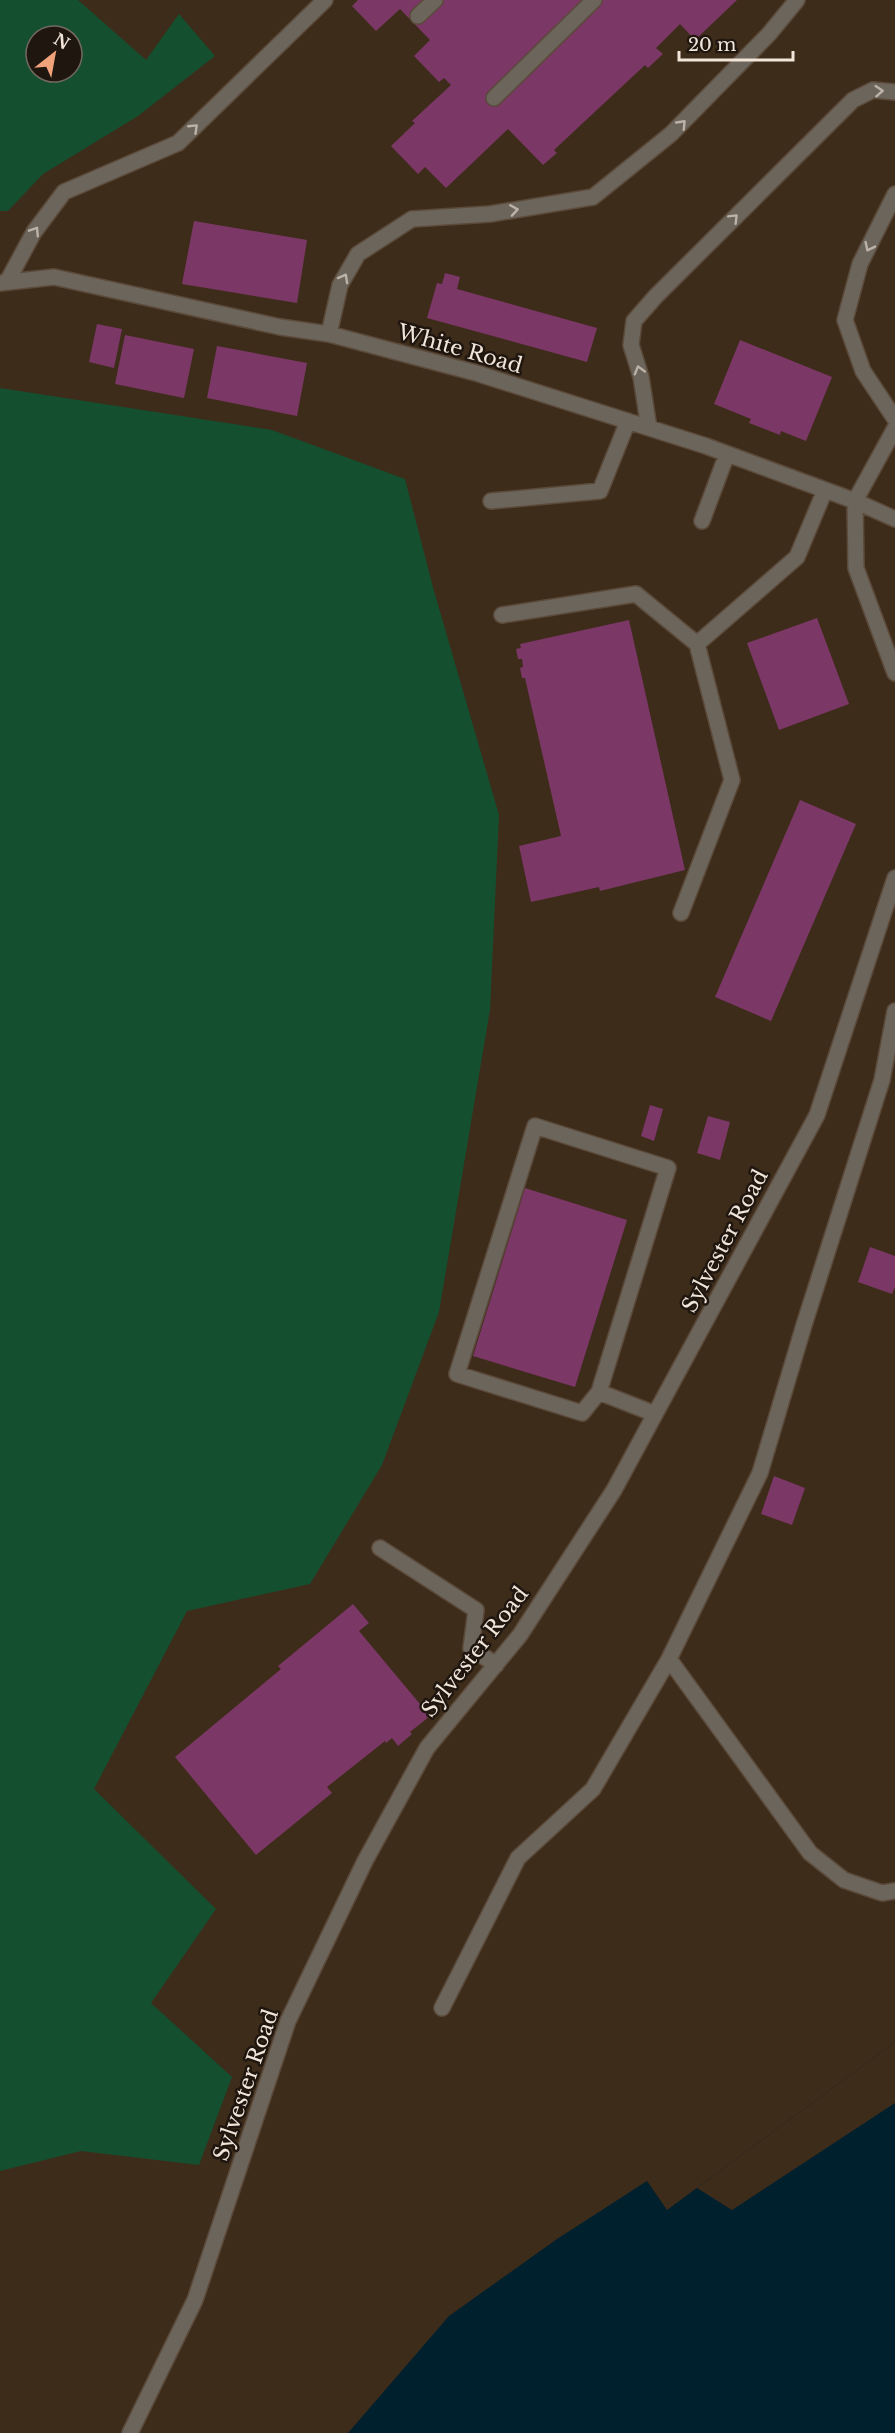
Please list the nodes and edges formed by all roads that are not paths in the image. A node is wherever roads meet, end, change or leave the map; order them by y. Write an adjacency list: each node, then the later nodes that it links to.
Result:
1 (326, 0): 9 (street, one-way to 1)
2 (435, 0): 5 (street)
3 (594, 0): 7 (street)
4 (797, 0): 10 (street, one-way to 4)
5 (418, 16)
6 (895, 92): 13 (street, one-way to 6)
7 (494, 98)
8 (895, 194): 11 (street, one-way to 11)
9 (4, 283): 10 (street, White Road)
10 (329, 334): 12 (street, White Road)
11 (895, 419)
12 (628, 421): 13 (street, White Road); 17 (street)
13 (649, 428): 15 (street, White Road)
14 (895, 428): 18 (street)
15 (728, 454): 16 (street, White Road); 20 (street)
16 (825, 490): 18 (street, White Road); 22 (street)
17 (491, 501)
18 (855, 501): 19 (street, White Road); 23 (street)
19 (895, 519)
20 (702, 520)
21 (502, 615): 22 (street)
22 (696, 644): 25 (street)
23 (895, 673)
24 (895, 878): 28 (street, Sylvester Road)
25 (681, 913)
26 (895, 1011): 30 (street)
27 (598, 1392): 27 (street); 28 (street)
28 (655, 1414): 31 (street, Sylvester Road)
29 (380, 1548): 31 (street)
30 (669, 1659): 32 (street); 33 (street)
31 (496, 1665): 34 (street, Sylvester Road)
32 (895, 1891)
33 (442, 2008)
34 (130, 2433)

